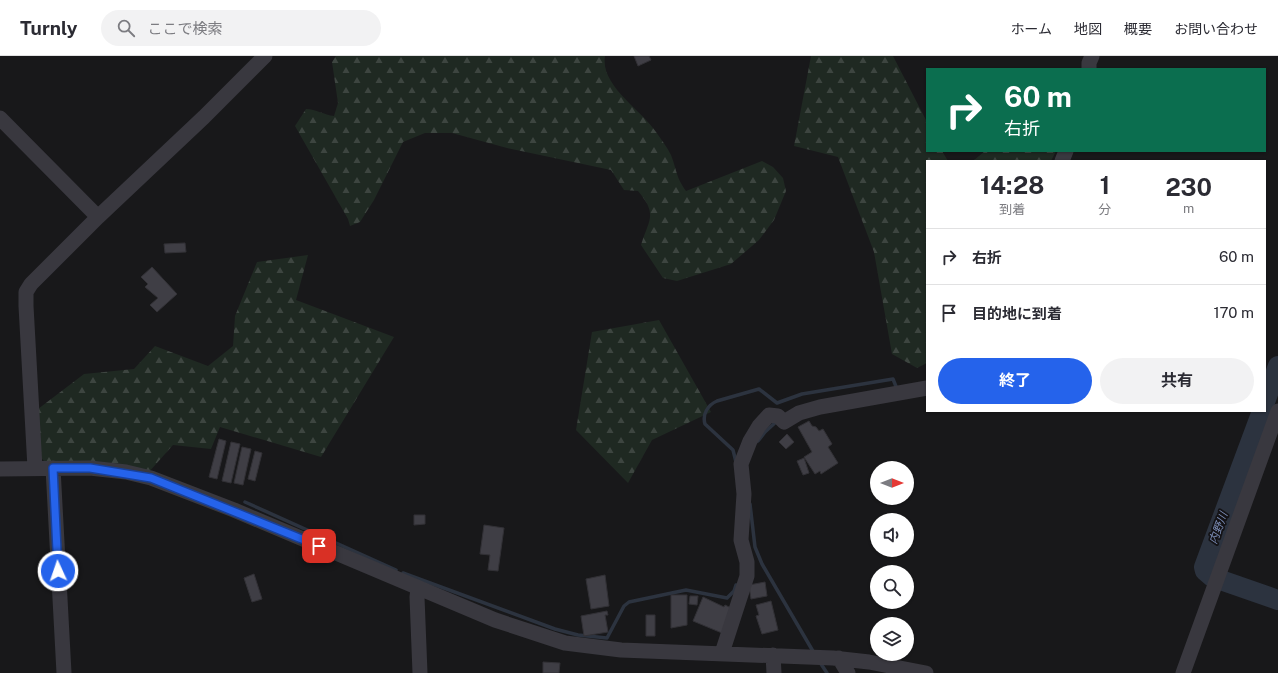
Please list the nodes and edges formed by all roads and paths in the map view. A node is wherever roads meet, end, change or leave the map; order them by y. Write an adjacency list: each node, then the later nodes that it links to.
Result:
1 (265, 56): 5 (street)
2 (1092, 56): 3 (street)
3 (1089, 68)
4 (0, 118): 5 (street)
5 (98, 217): 8 (street)
6 (926, 388): 12 (street)
7 (1274, 412): 19 (street)
8 (35, 468): 9 (street); 10 (street)
9 (53, 468): 11 (street); 15 (street)
10 (0, 469)
11 (418, 588): 12 (street); 16 (street)
12 (722, 653): 14 (street)
13 (839, 658): 14 (street); 17 (street); 18 (street)
14 (775, 668)
15 (64, 673)
16 (420, 673)
17 (848, 673)
18 (926, 673)
19 (1182, 673)

